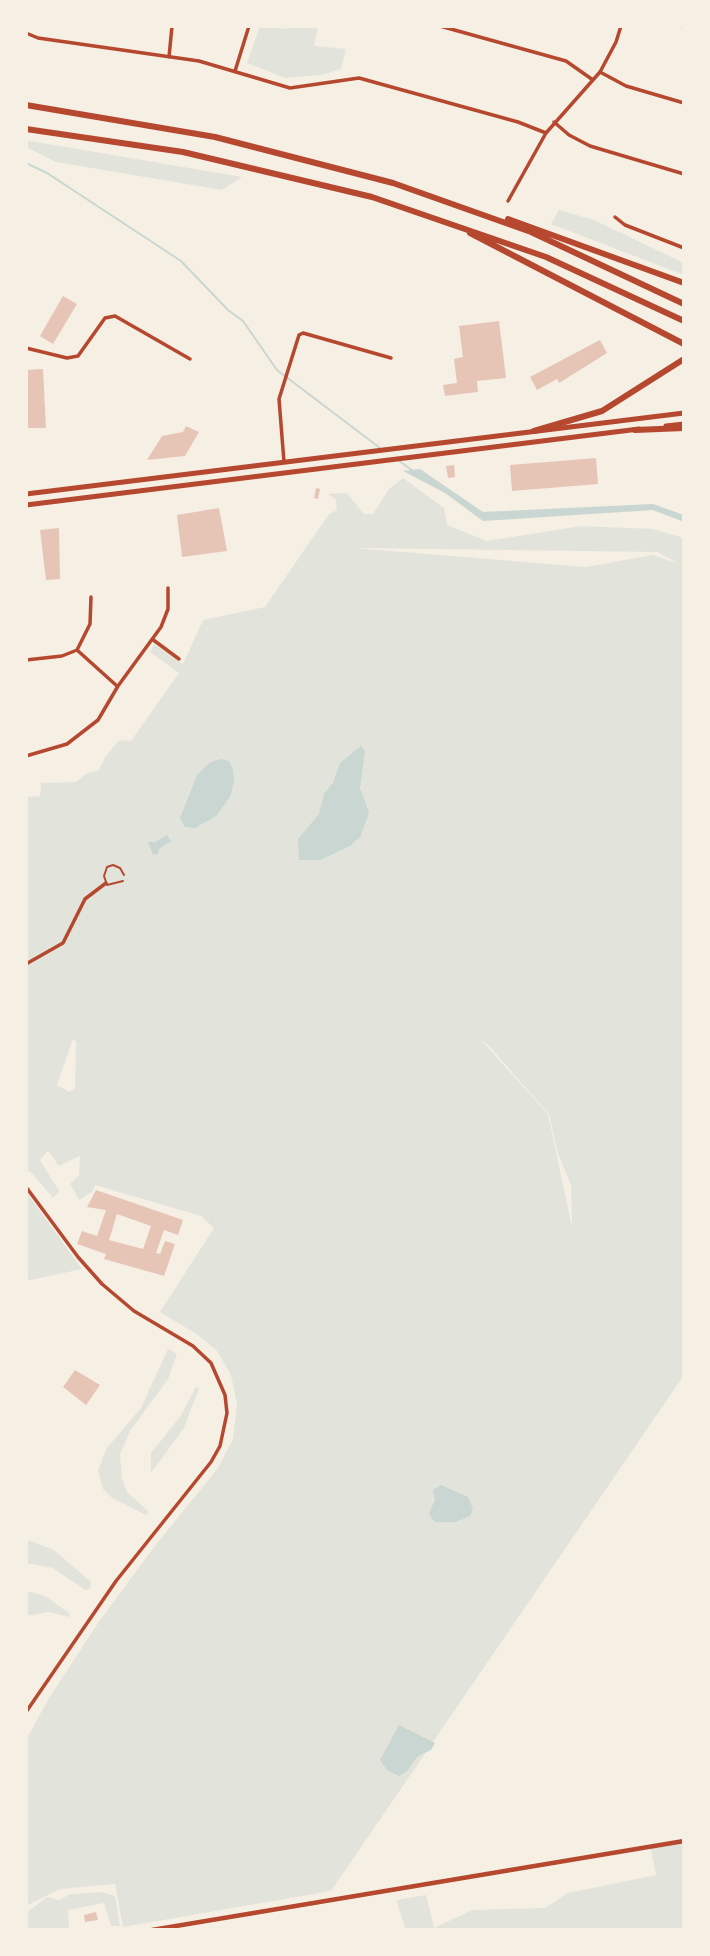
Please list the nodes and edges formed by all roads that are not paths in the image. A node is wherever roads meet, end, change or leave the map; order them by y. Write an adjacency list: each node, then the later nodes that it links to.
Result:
1 (172, 26): 6 (street)
2 (248, 26): 7 (street)
3 (440, 26): 9 (street)
4 (621, 26): 8 (street)
5 (26, 33): 6 (street)
6 (169, 57): 7 (street)
7 (235, 71): 14 (street)
8 (600, 72): 9 (street); 10 (street)
9 (593, 80): 12 (street)
10 (684, 103)
11 (27, 105): 17 (highway)
12 (554, 122): 14 (street); 15 (street)
13 (30, 129): 18 (highway)
14 (546, 133): 16 (street)
15 (684, 174)
16 (508, 201)
17 (476, 211): 21 (highway); 22 (highway)
18 (437, 217): 23 (highway); 24 (highway)
19 (615, 217): 20 (street)
20 (684, 248)
21 (684, 283)
22 (684, 304)
23 (684, 321)
24 (684, 344)
25 (26, 348): 27 (street)
26 (391, 358): 33 (street)
27 (190, 359)
28 (684, 359): 32 (highway)
29 (684, 413): 32 (highway)
30 (684, 426): 31 (highway)
31 (635, 430): 35 (highway)
32 (534, 431): 33 (highway)
33 (284, 461): 34 (highway)
34 (26, 494)
35 (26, 506)
36 (168, 588): 38 (street)
37 (91, 597): 39 (street)
38 (152, 639): 40 (street); 42 (street)
39 (77, 650): 41 (street); 42 (street)
40 (179, 659)
41 (26, 660)
42 (118, 686): 43 (street)
43 (26, 756)
44 (124, 874): 46 (lane)
45 (123, 881): 46 (lane)
46 (106, 883): 47 (street)
47 (26, 964)
48 (26, 1187): 49 (street)
49 (26, 1712)
50 (684, 1841): 51 (main road)
51 (166, 1928): 52 (main road)
52 (152, 1930)

